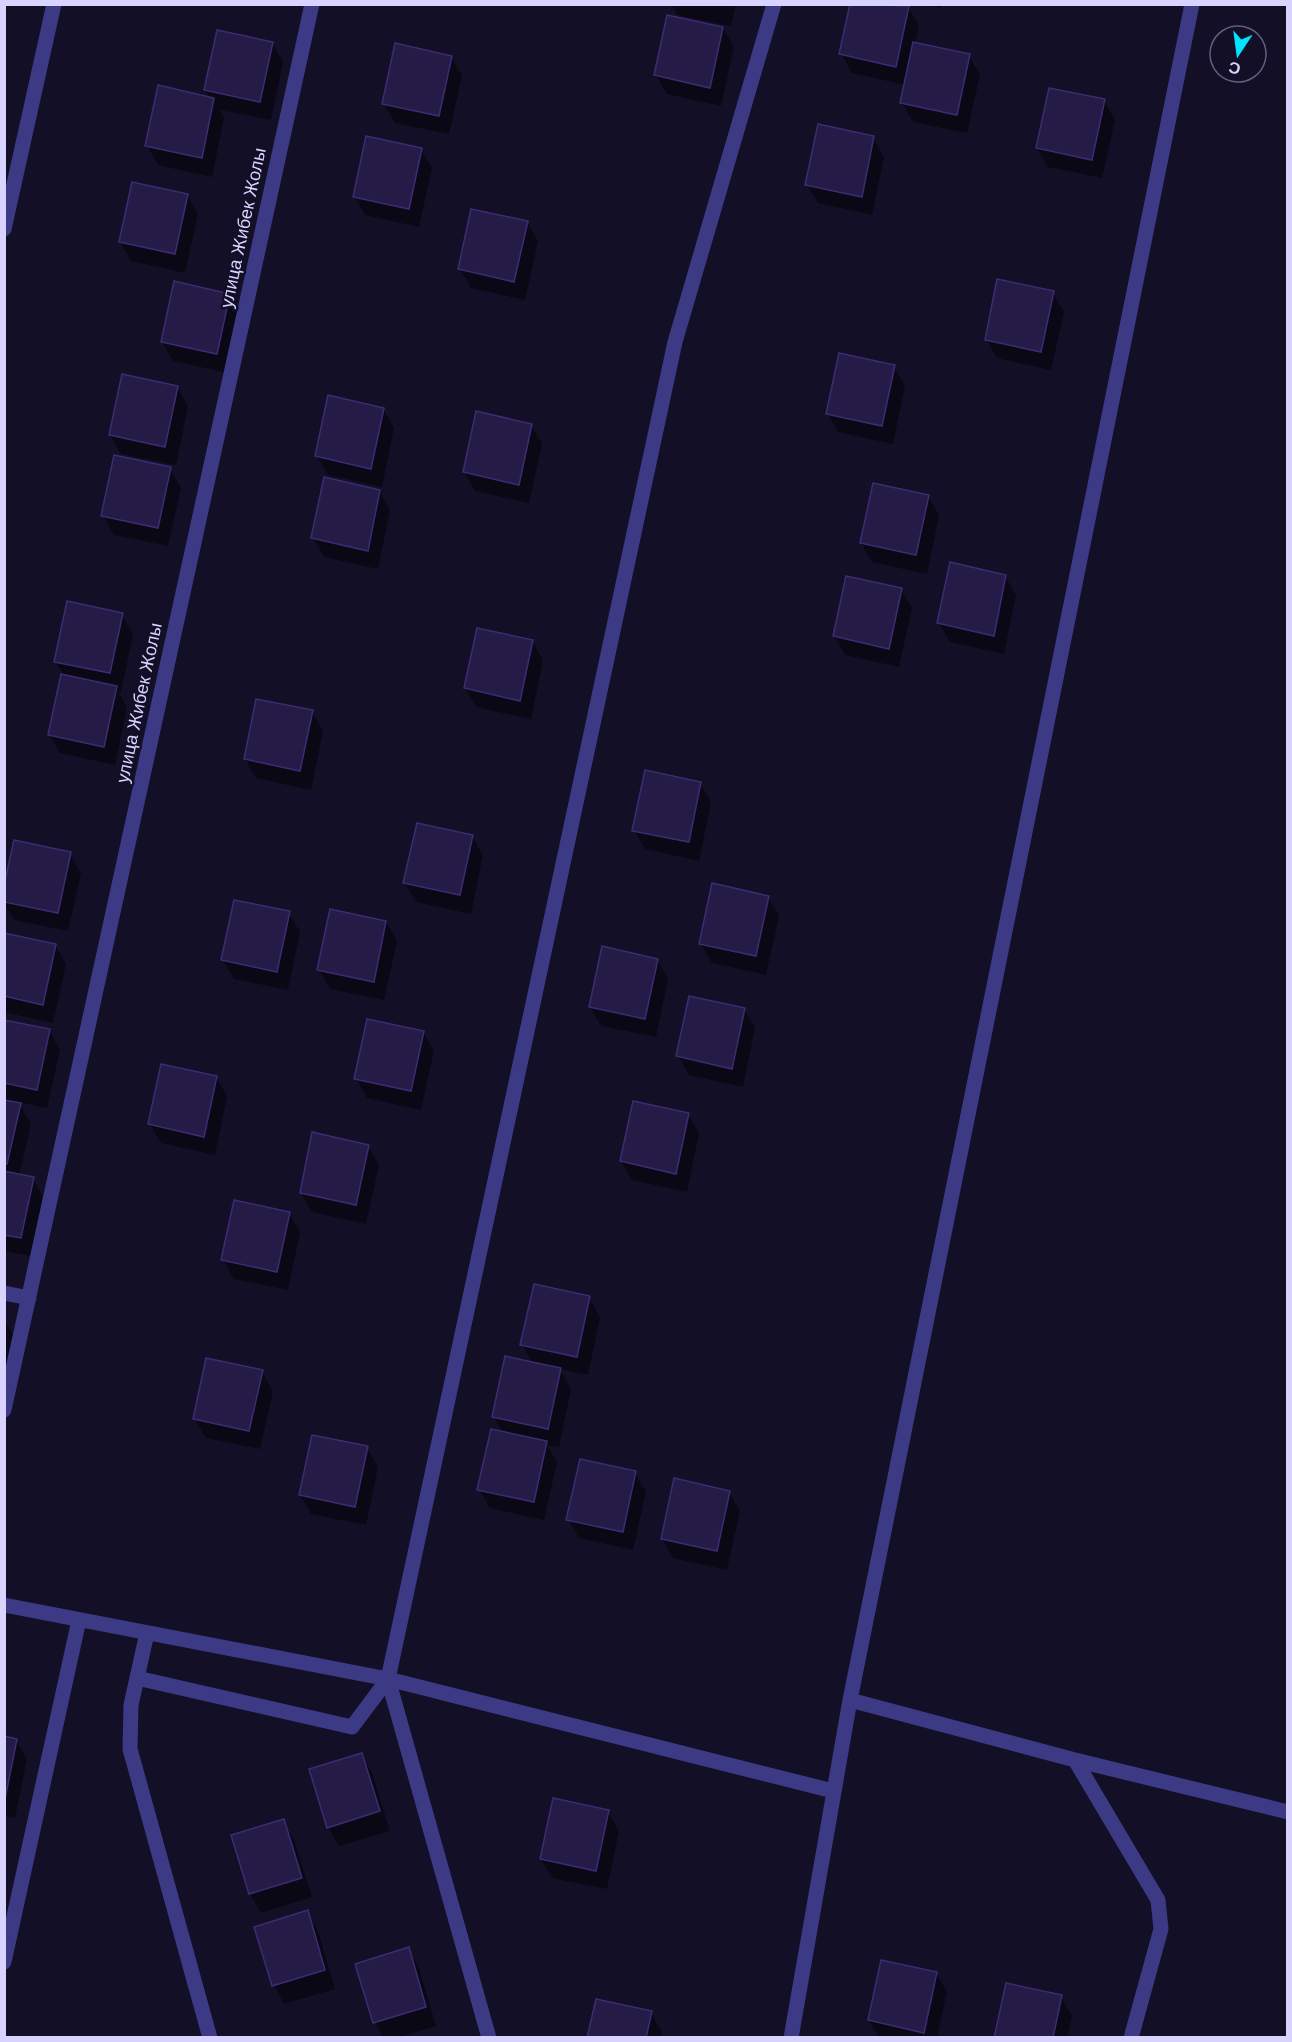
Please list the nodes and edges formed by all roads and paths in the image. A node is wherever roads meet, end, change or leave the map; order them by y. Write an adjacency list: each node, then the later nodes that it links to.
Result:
1 (54, 4): 5 (street)
2 (312, 4): 7 (street, улица Жибек Жолы)
3 (774, 4): 13 (street)
4 (1192, 4): 14 (street)
5 (4, 229)
6 (4, 1293): 7 (street)
7 (29, 1298): 8 (street, улица Жибек Жолы)
8 (4, 1410)
9 (4, 1605): 10 (street)
10 (79, 1620): 11 (street); 18 (street)
11 (147, 1633): 12 (street); 13 (street)
12 (137, 1678): 13 (street); 19 (street)
13 (388, 1679): 16 (street); 20 (street)
14 (850, 1700): 15 (street); 16 (street)
15 (1075, 1760): 17 (street); 22 (street)
16 (833, 1791): 21 (street)
17 (1287, 1812)
18 (4, 1962)
19 (210, 2037)
20 (489, 2037)
21 (791, 2037)
22 (1131, 2037)

